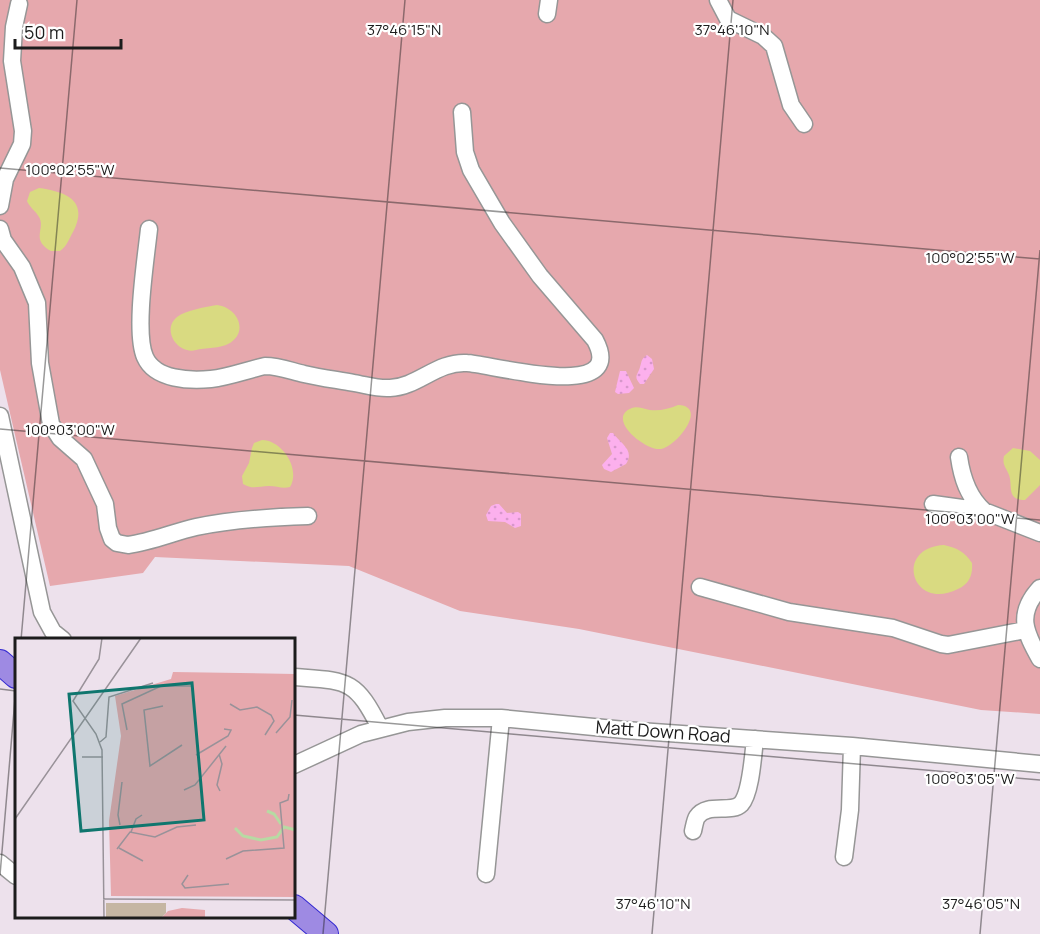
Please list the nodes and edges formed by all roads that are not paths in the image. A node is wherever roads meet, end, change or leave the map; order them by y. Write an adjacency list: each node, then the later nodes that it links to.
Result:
1 (718, 0): 4 (street)
2 (19, 4): 5 (street)
3 (462, 112): 7 (street)
4 (804, 124)
5 (0, 206)
6 (0, 229): 12 (street)
7 (149, 229)
8 (0, 416): 17 (street)
9 (959, 458): 11 (street)
10 (933, 504): 11 (street)
11 (984, 511): 13 (street)
12 (308, 516)
13 (1040, 533)
14 (700, 587): 16 (street)
15 (1040, 588): 16 (street)
16 (1025, 630): 18 (street)
17 (60, 638)
18 (1040, 659)
19 (0, 663): 20 (highway)
20 (15, 675)
21 (296, 677): 23 (street)
22 (501, 718): 23 (street, Matt Down Road); 24 (street, Matt Down Road); 31 (street)
23 (380, 728): 26 (street, Matt Down Road)
24 (755, 739): 25 (street, Matt Down Road); 28 (street)
25 (852, 746): 27 (street, Matt Down Road); 29 (street)
26 (296, 764)
27 (1040, 764)
28 (693, 831)
29 (844, 856)
30 (0, 863): 32 (street)
31 (486, 874)
32 (15, 875)
33 (296, 909): 34 (highway)
34 (326, 934)

